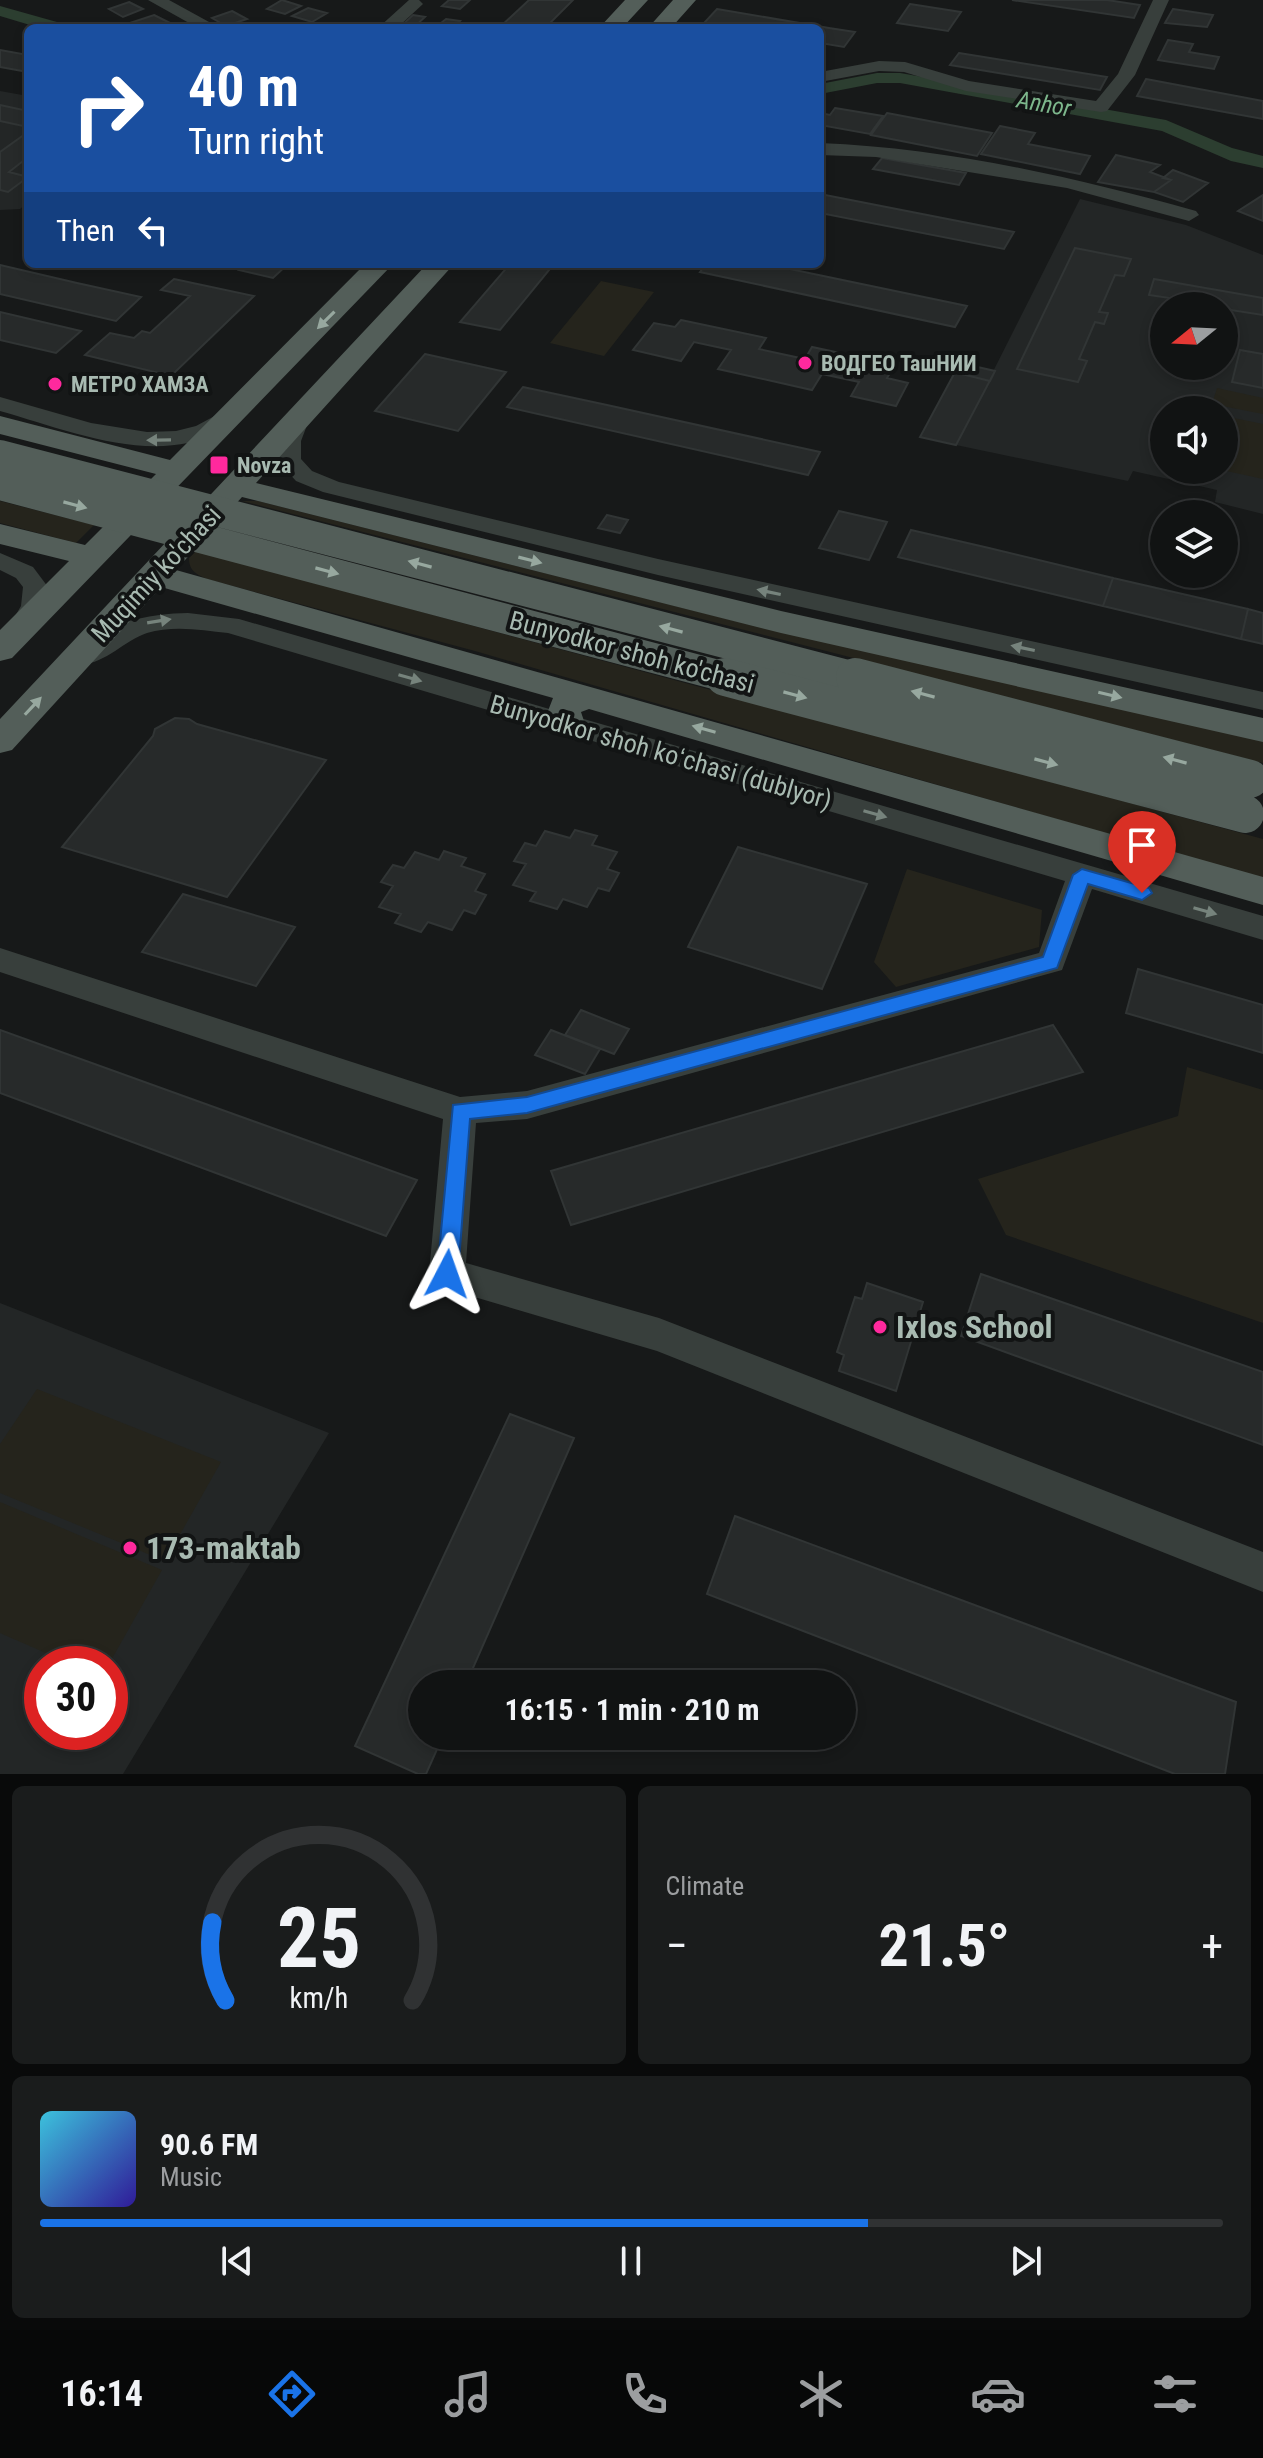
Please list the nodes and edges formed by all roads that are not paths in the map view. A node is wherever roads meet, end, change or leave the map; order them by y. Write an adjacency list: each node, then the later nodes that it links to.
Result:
1 (156, 0): 6 (street)
2 (391, 0): 7 (street)
3 (637, 0): 8 (main road)
4 (685, 0): 9 (main road)
5 (1161, 0): 10 (street)
6 (203, 24)
7 (392, 24)
8 (614, 24)
9 (663, 24)
10 (824, 76)
11 (824, 149): 12 (street)
12 (1189, 215)
13 (376, 268): 16 (main road, Muqimiy ko'chasi, one-way to 16)
14 (437, 268): 17 (main road, Muqimiy ko'chasi)
15 (0, 404): 16 (street, one-way to 15)
16 (232, 415): 20 (main road, Muqimiy ko'chasi)
17 (298, 420): 22 (main road, Muqimiy ko'chasi); 29 (street, one-way to 17)
18 (0, 425): 20 (main road)
19 (0, 455): 33 (main road, Bunyodkor shoh ko'chasi, one-way to 19, bridge)
20 (178, 471): 24 (main road, Muqimiy ko'chasi)
21 (0, 485): 33 (main road, Bunyodkor shoh ko'chasi, one-way to 33, bridge)
22 (237, 487): 26 (main road, Muqimiy ko'chasi); 31 (main road, one-way to 31)
23 (0, 534): 24 (main road)
24 (92, 557): 27 (main road, Muqimiy ko'chasi)
25 (0, 561): 27 (street)
26 (157, 575): 28 (main road, Muqimiy ko'chasi); 30 (main road)
27 (8, 642)
28 (66, 670): 30 (street, Bunyodkor shoh koʻchasi (dublyor), one-way to 30); 32 (main road, Muqimiy ko'chasi, one-way to 28)
29 (1263, 701)
30 (577, 710): 34 (street, Bunyodkor shoh koʻchasi (dublyor), one-way to 34); 35 (main road, one-way to 30)
31 (1263, 730)
32 (0, 741)
33 (1255, 799)
34 (1082, 875): 36 (street, Bunyodkor shoh koʻchasi (dublyor), one-way to 36); 38 (street)
35 (1263, 891)
36 (1263, 928)
37 (0, 960): 38 (street)
38 (460, 1111): 39 (street)
39 (1263, 1572)

